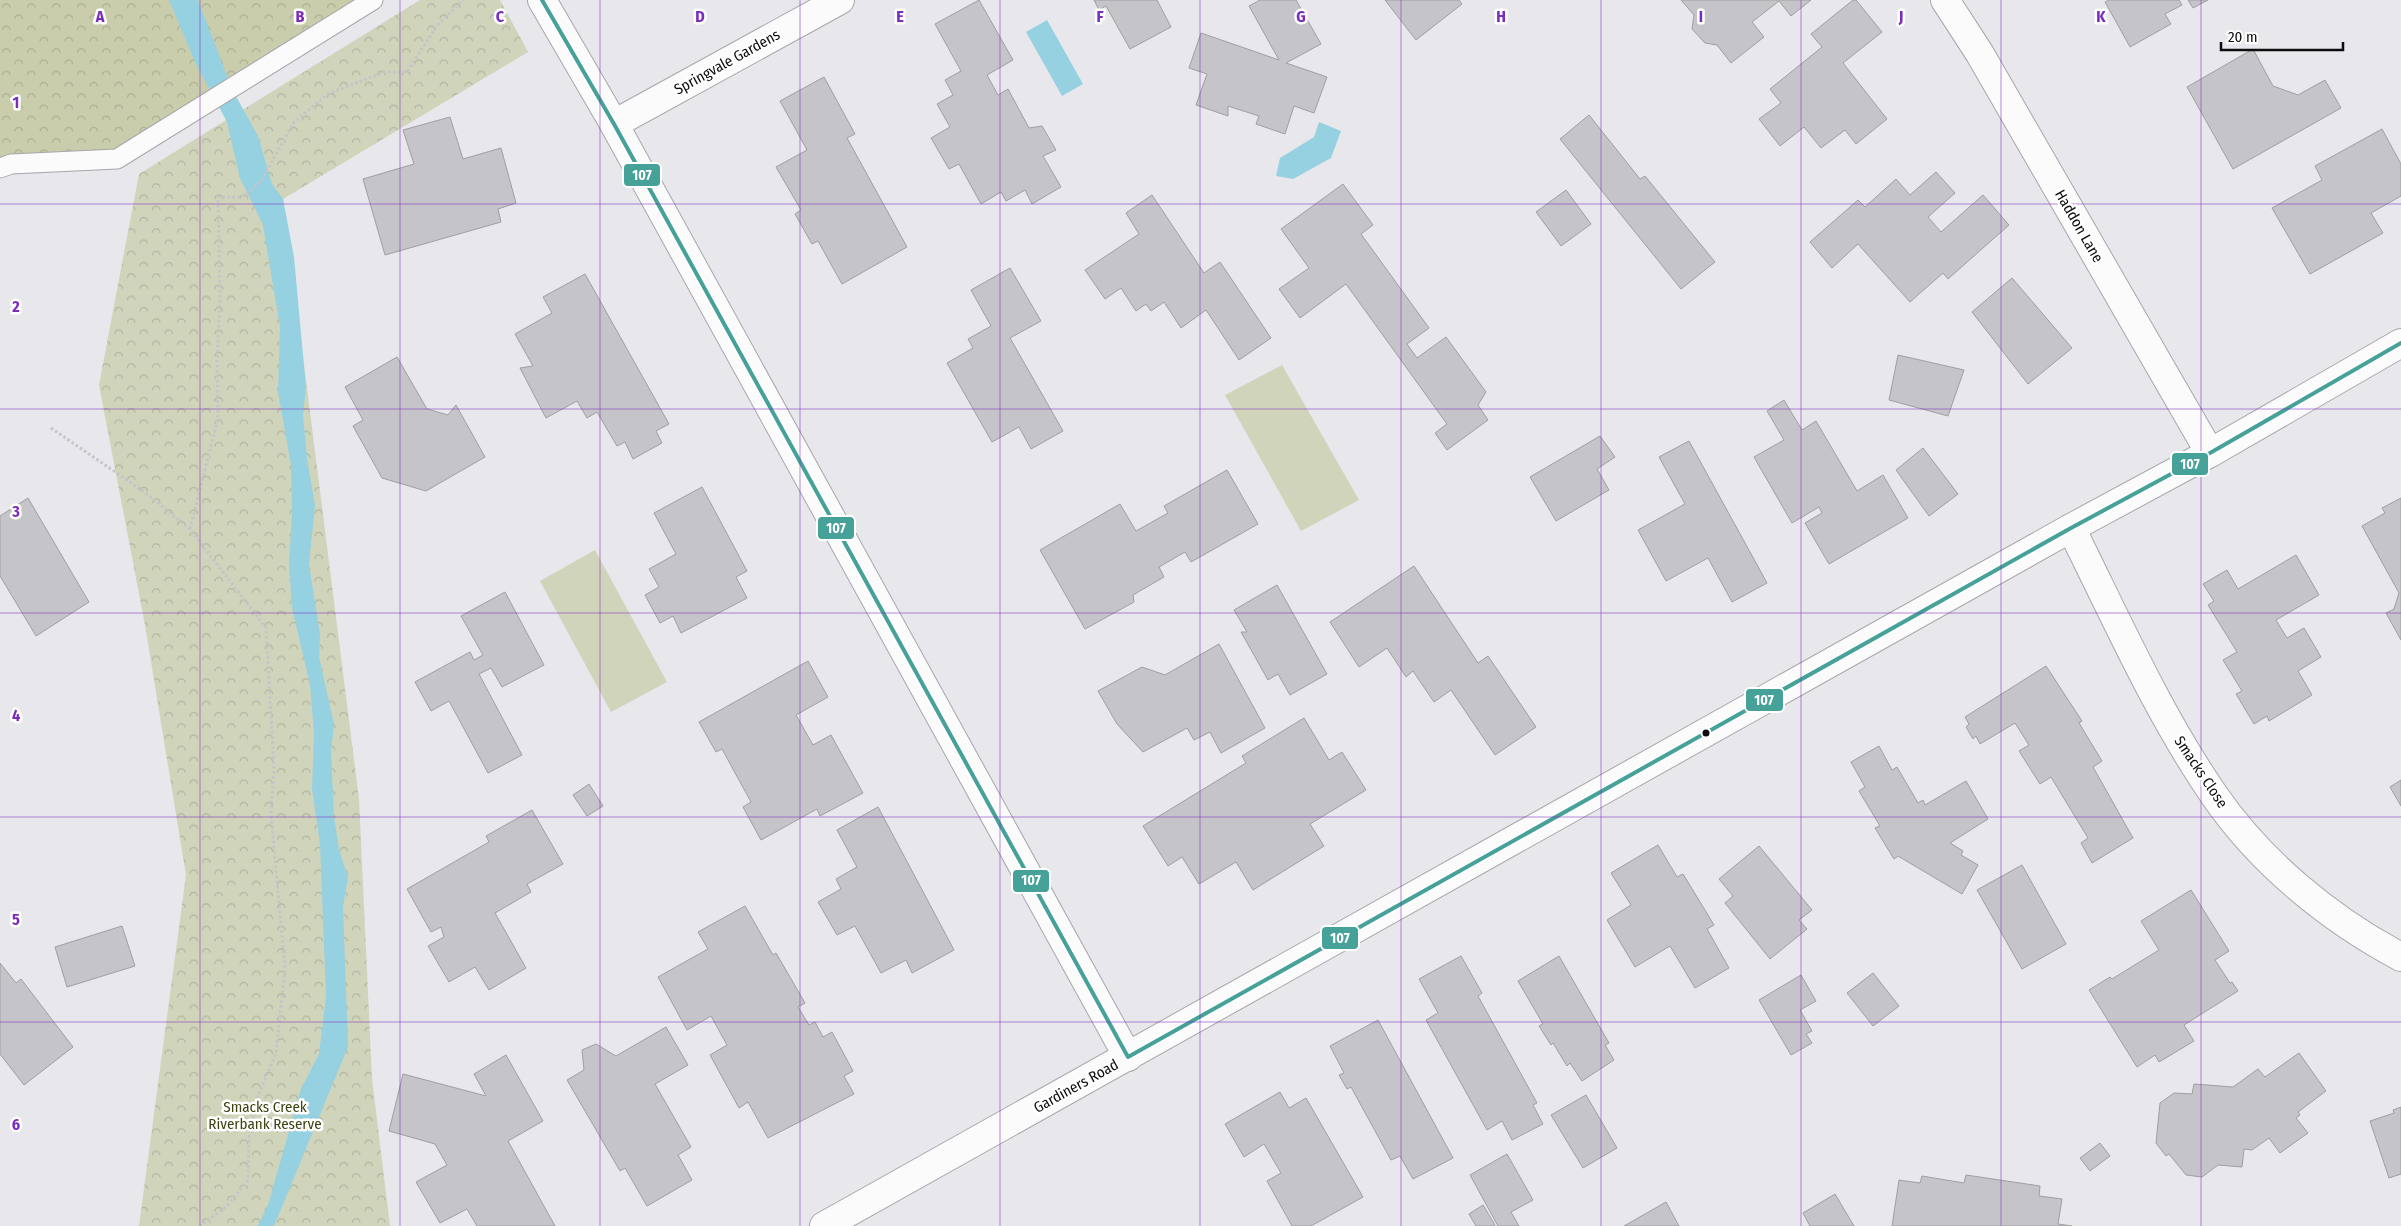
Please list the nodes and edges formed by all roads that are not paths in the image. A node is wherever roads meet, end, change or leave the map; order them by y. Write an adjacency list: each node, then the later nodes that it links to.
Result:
1 (373, 0): 6 (lane)
2 (542, 0): 5 (street)
3 (840, 0): 5 (street, Springvale Gardens)
4 (1945, 0): 8 (street, Haddon Lane)
5 (614, 124): 11 (street)
6 (0, 168)
7 (2401, 344): 8 (street, Gardiners Road)
8 (2210, 453): 9 (street, Gardiners Road)
9 (2071, 528): 10 (street, Smacks Close); 11 (street, Gardiners Road)
10 (2401, 957)
11 (1128, 1057): 12 (street, Gardiners Road)
12 (824, 1226)

